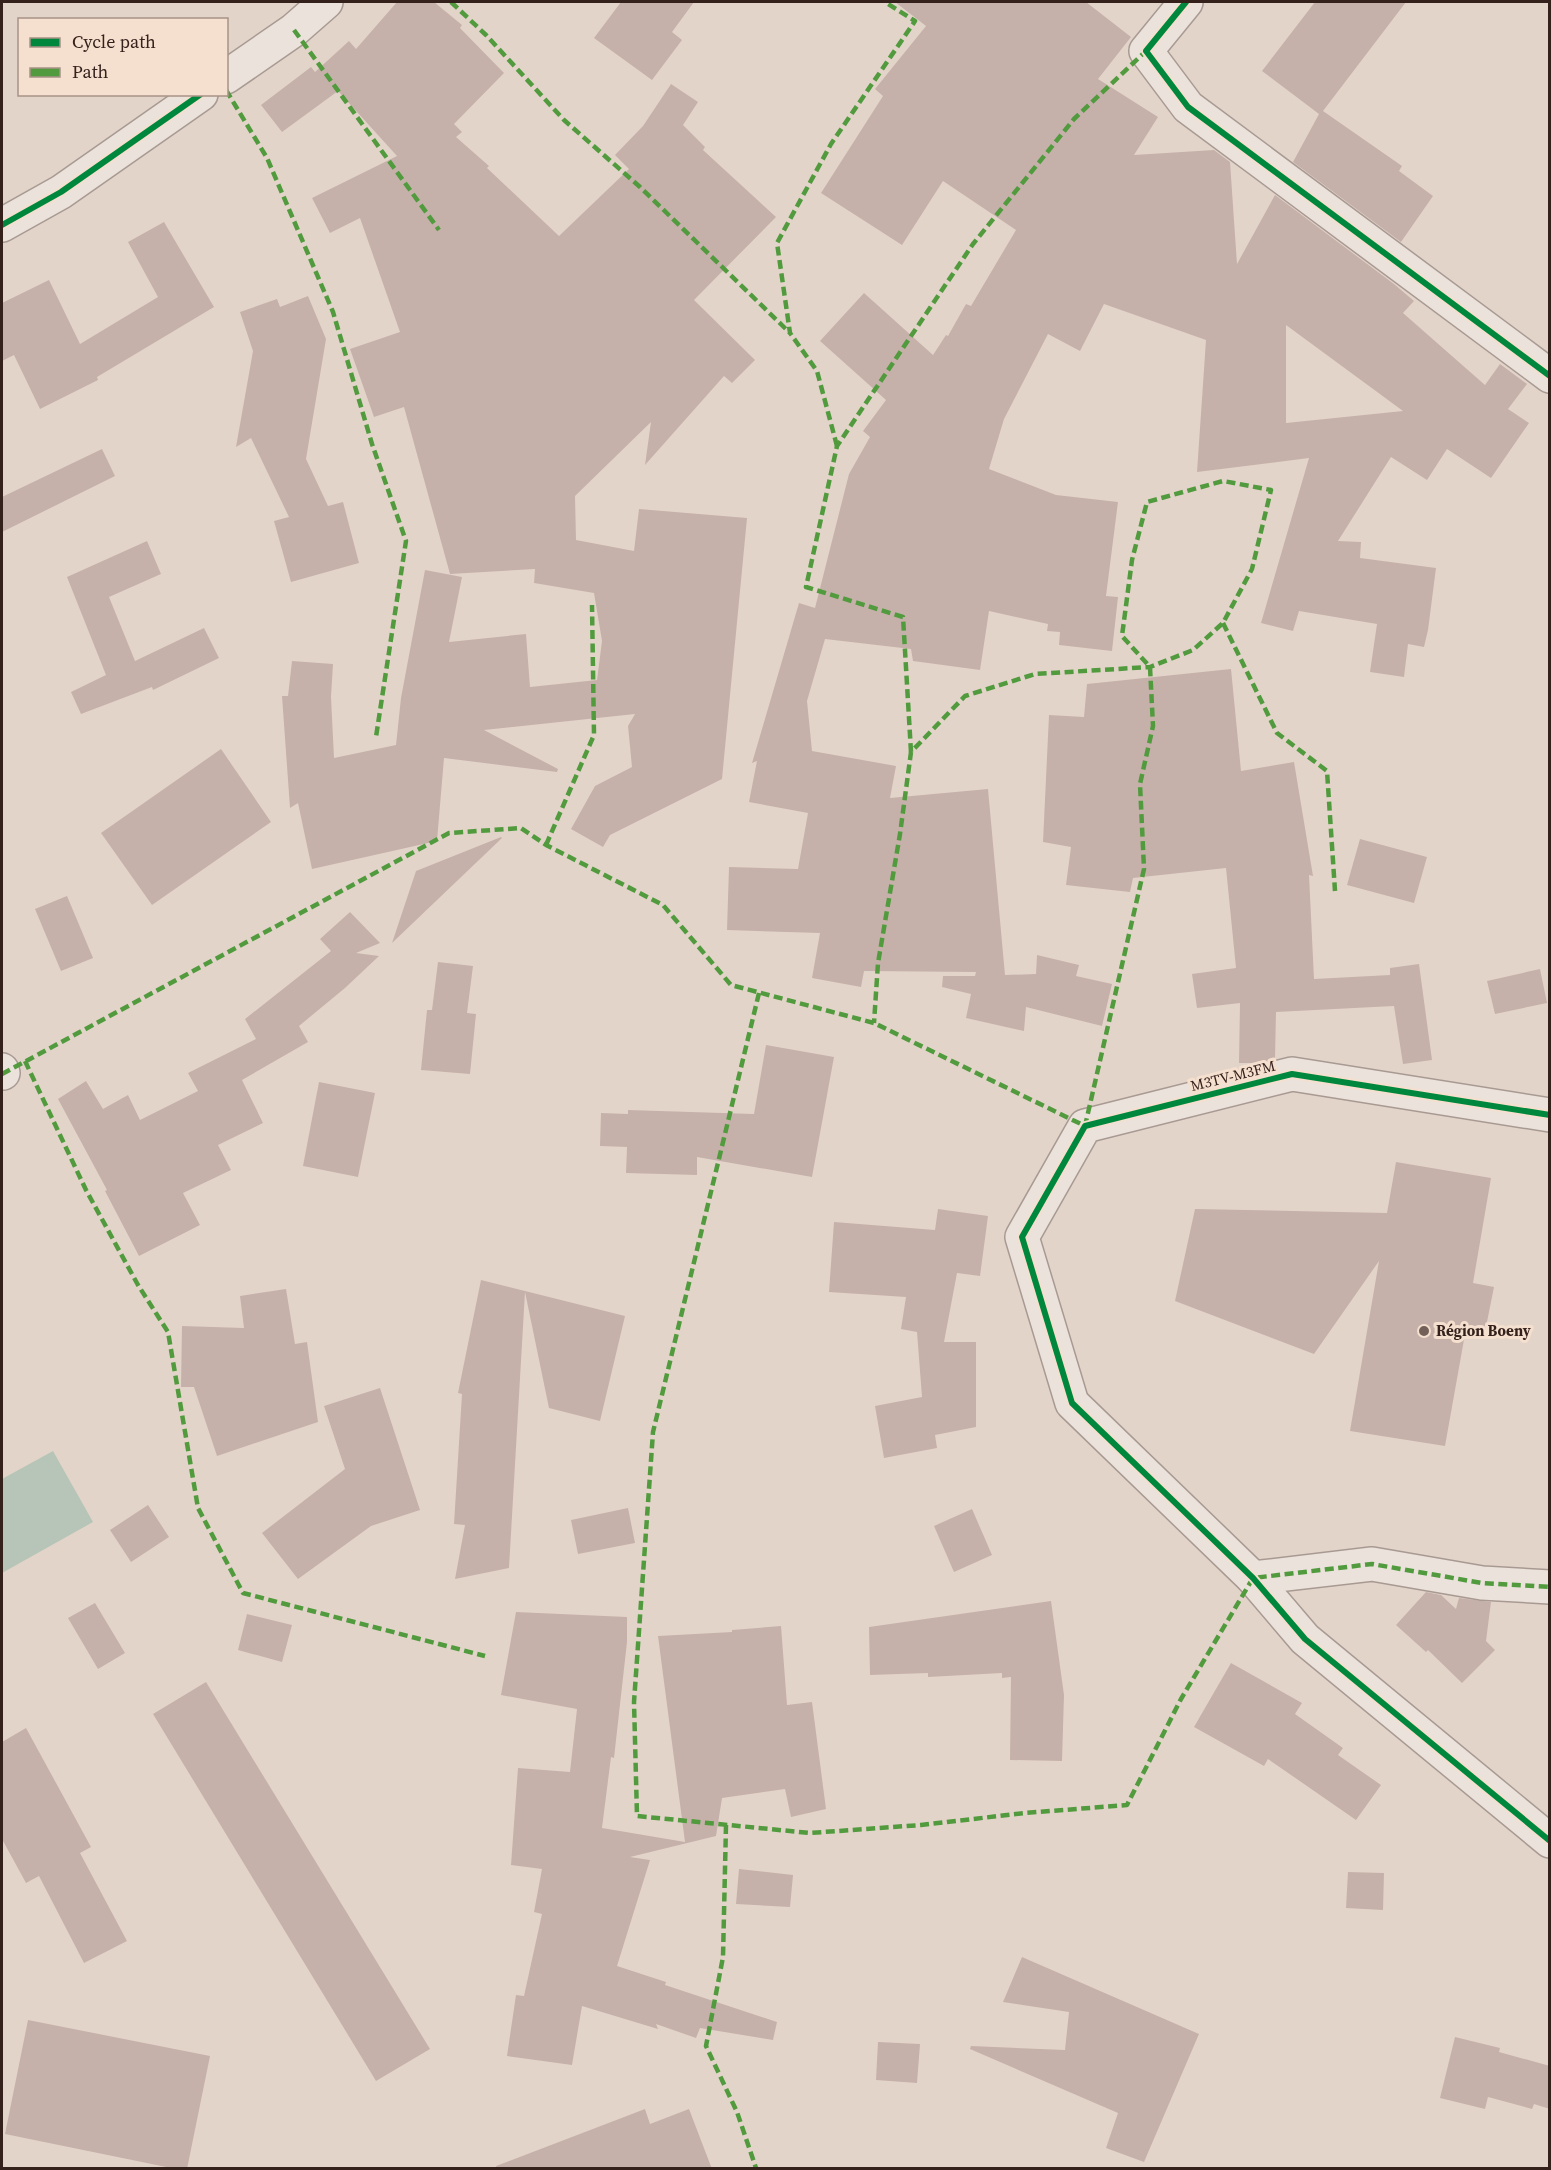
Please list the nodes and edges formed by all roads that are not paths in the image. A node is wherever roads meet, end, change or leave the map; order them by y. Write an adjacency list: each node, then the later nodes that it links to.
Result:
1 (326, 2): 3 (street)
2 (1186, 2): 6 (street)
3 (228, 76)
4 (198, 96): 5 (street)
5 (2, 225)
6 (1550, 376)
7 (1550, 1115): 8 (street, M3TV-M3FM)
8 (1252, 1578): 9 (street); 10 (street)
9 (1550, 1587)
10 (1550, 1841)

